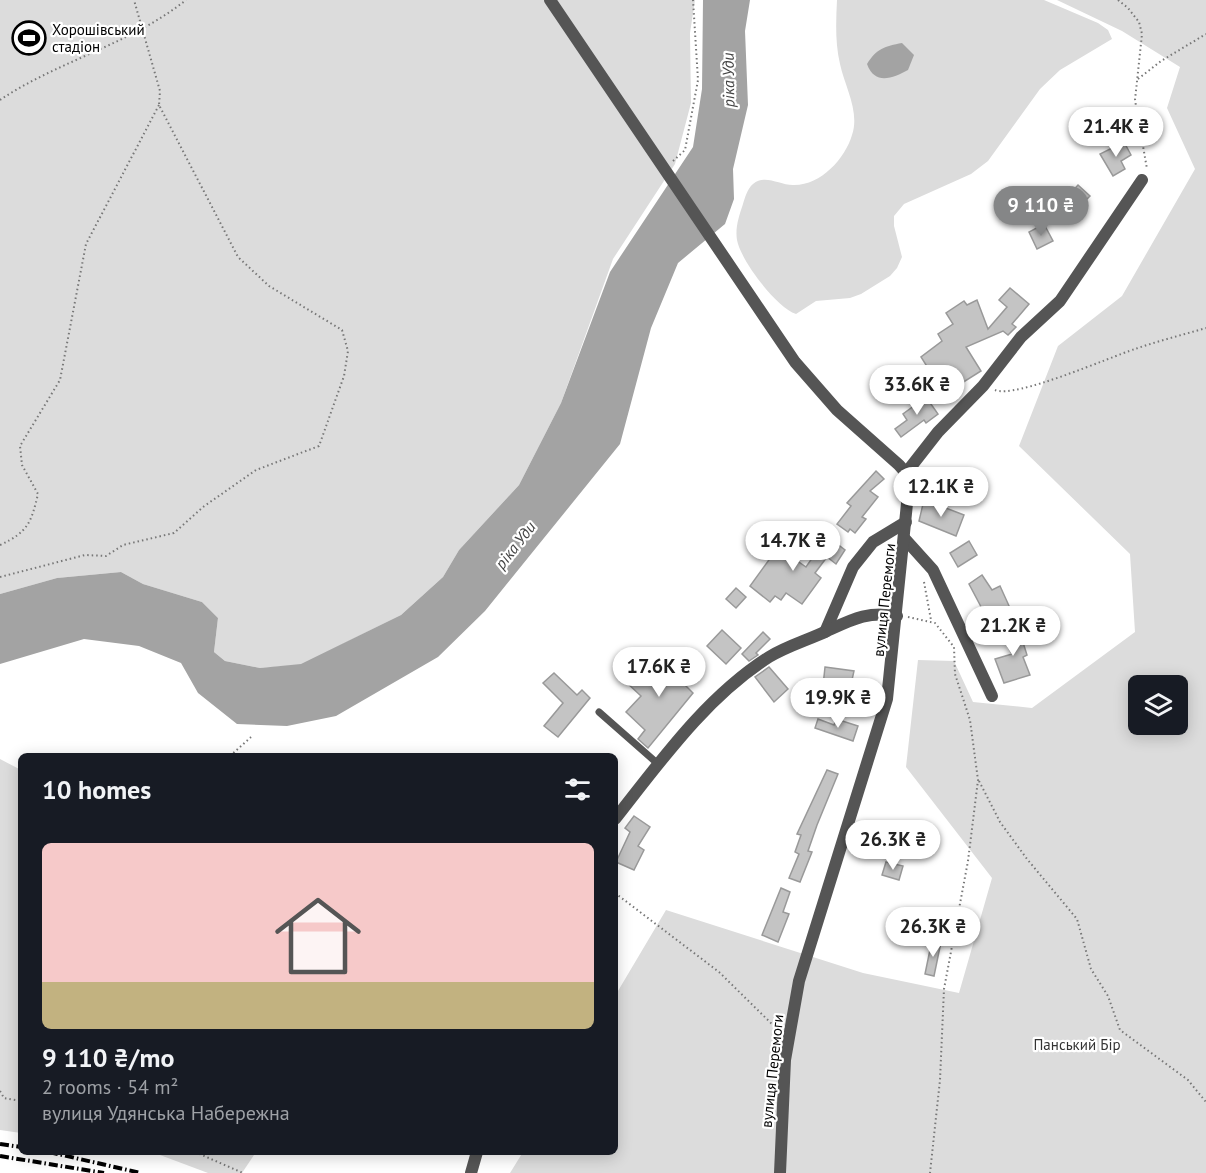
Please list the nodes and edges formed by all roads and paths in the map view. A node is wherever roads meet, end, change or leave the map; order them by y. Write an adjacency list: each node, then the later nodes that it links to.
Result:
1 (134, 0): 6 (path)
2 (186, 0): 6 (path)
3 (550, 0): 11 (street)
4 (693, 0): 11 (path)
5 (1118, 0): 8 (path)
6 (143, 29): 9 (path); 10 (path)
7 (1206, 34): 8 (path)
8 (1137, 80): 12 (path)
9 (0, 100)
10 (159, 105): 18 (path); 20 (path)
11 (665, 170): 15 (street)
12 (1142, 180): 14 (street)
13 (1206, 328): 14 (path)
14 (983, 386): 15 (street)
15 (906, 473): 16 (street, вулиця Перемоги)
16 (906, 522): 17 (street, вулиця Перемоги); 23 (street)
17 (905, 539): 19 (street); 21 (street, вулиця Перемоги)
18 (0, 545)
19 (921, 556): 22 (path); 24 (street)
20 (0, 577)
21 (897, 616): 22 (path); 23 (street); 32 (street, вулиця Перемоги)
22 (931, 620): 29 (path)
23 (825, 632): 28 (street)
24 (992, 696)
25 (599, 712): 28 (lane)
26 (251, 737): 27 (path)
27 (233, 753)
28 (658, 764): 30 (street)
29 (978, 780): 36 (path); 42 (path)
30 (618, 815)
31 (618, 895): 32 (path)
32 (788, 1040): 41 (street, вулиця Перемоги)
33 (0, 1091): 34 (path)
34 (2, 1098): 35 (path)
35 (18, 1101)
36 (1206, 1102)
37 (202, 1155): 39 (path)
38 (476, 1155): 40 (street)
39 (243, 1173)
40 (471, 1173)
41 (780, 1173)
42 (930, 1173)

